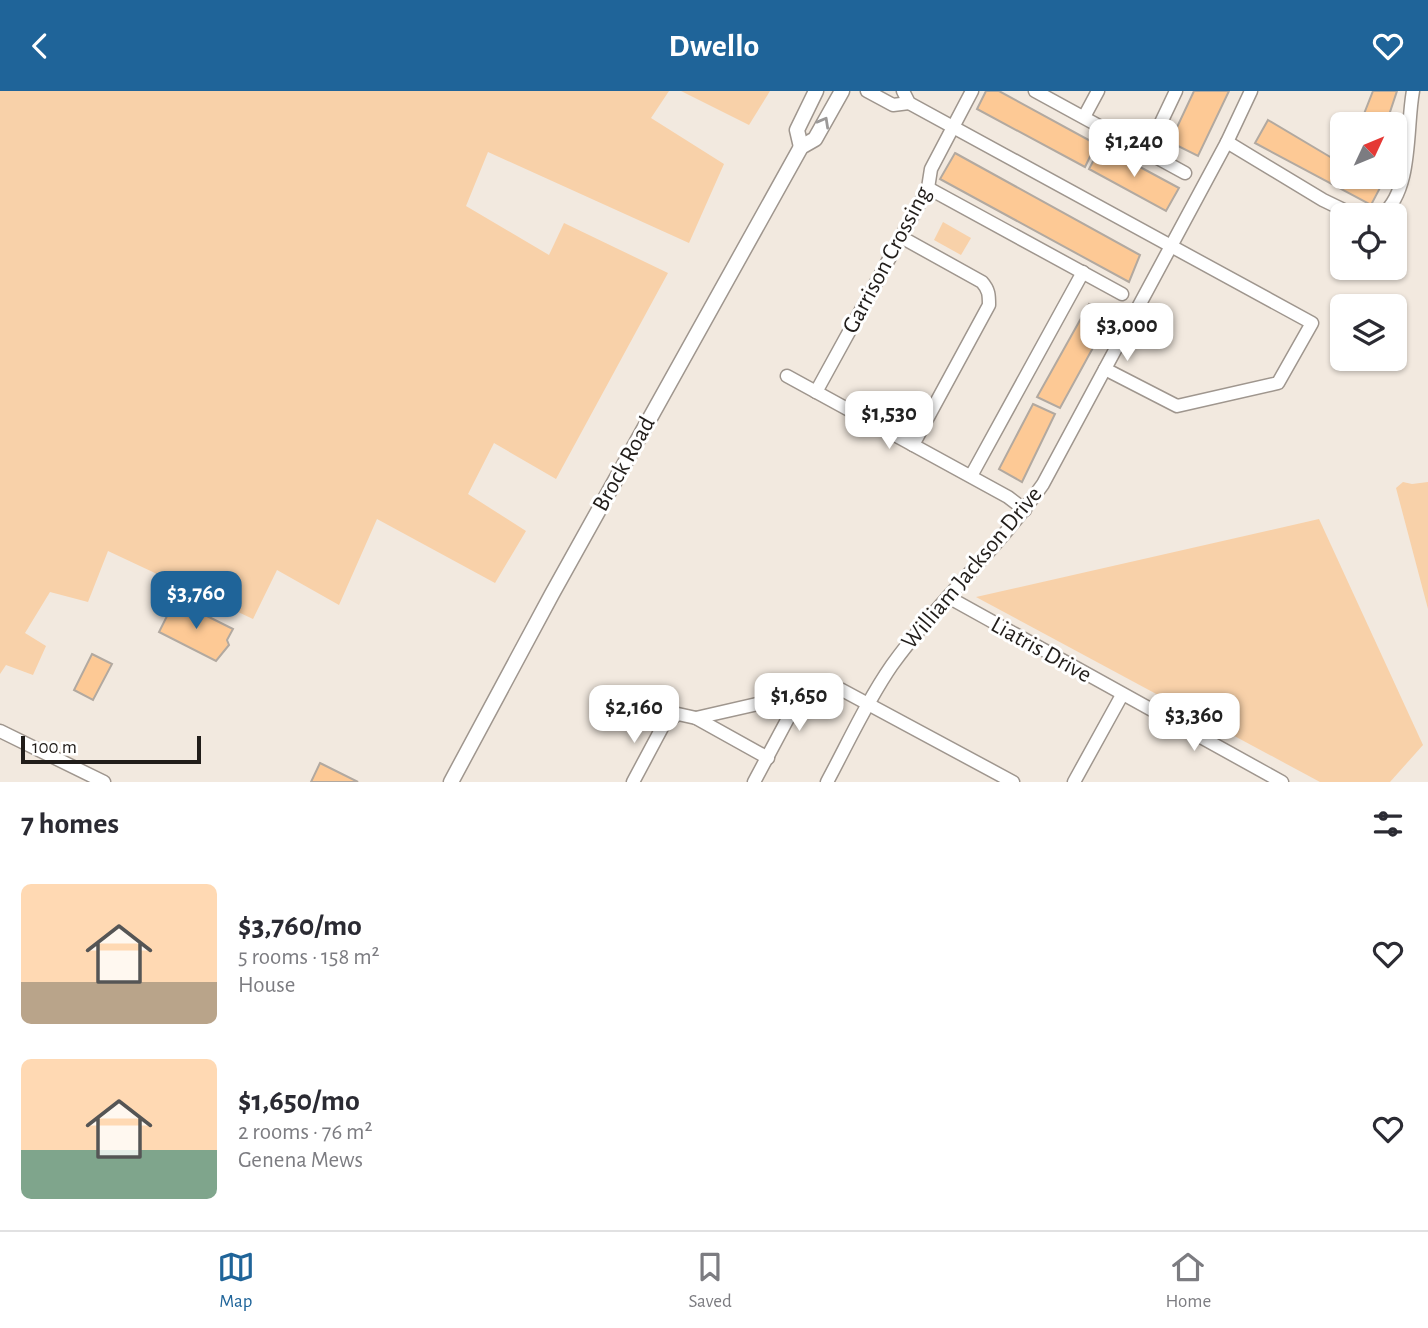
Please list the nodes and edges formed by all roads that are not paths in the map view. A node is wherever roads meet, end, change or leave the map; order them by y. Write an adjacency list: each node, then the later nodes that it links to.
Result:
1 (816, 91): 14 (main road, Brock Road)
2 (842, 91): 14 (main road, Brock Road, one-way to 2)
3 (867, 91): 10 (street)
4 (972, 91): 12 (street, Garrison Crossing)
5 (1035, 91): 11 (street)
6 (1098, 91): 11 (street)
7 (1176, 91): 15 (street)
8 (1251, 91): 13 (street, William Jackson Drive)
9 (1413, 91): 19 (street)
10 (906, 97): 12 (street)
11 (1084, 117): 15 (street)
12 (953, 126): 17 (street, Garrison Crossing); 21 (street)
13 (1227, 142): 18 (street); 21 (street, William Jackson Drive)
14 (801, 147): 39 (main road, Brock Road)
15 (1147, 152): 16 (street)
16 (1185, 173)
17 (928, 188): 20 (street, Garrison Crossing); 22 (street)
18 (1330, 203)
19 (1392, 203)
20 (901, 237): 26 (street, Garrison Crossing); 27 (street)
21 (1173, 245): 24 (street, William Jackson Drive); 24 (street)
22 (1083, 272): 23 (street); 28 (street)
23 (1122, 294)
24 (1105, 369): 29 (street, William Jackson Drive)
25 (787, 376): 26 (street)
26 (816, 392): 27 (street)
27 (913, 445): 28 (street)
28 (971, 477): 29 (street)
29 (1025, 510): 30 (street, William Jackson Drive)
30 (948, 597): 32 (street, Liatris Drive); 33 (street, William Jackson Drive)
31 (801, 694): 33 (street); 34 (street); 36 (street)
32 (1122, 695): 43 (street); 44 (street, Liatris Drive)
33 (869, 705): 41 (street, William Jackson Drive); 42 (street)
34 (696, 717): 36 (street); 37 (street)
35 (2, 736): 38 (street)
36 (768, 758): 40 (street)
37 (637, 781)
38 (104, 782)
39 (451, 782)
40 (754, 782)
41 (827, 782)
42 (1013, 782)
43 (1074, 782)
44 (1282, 782)

